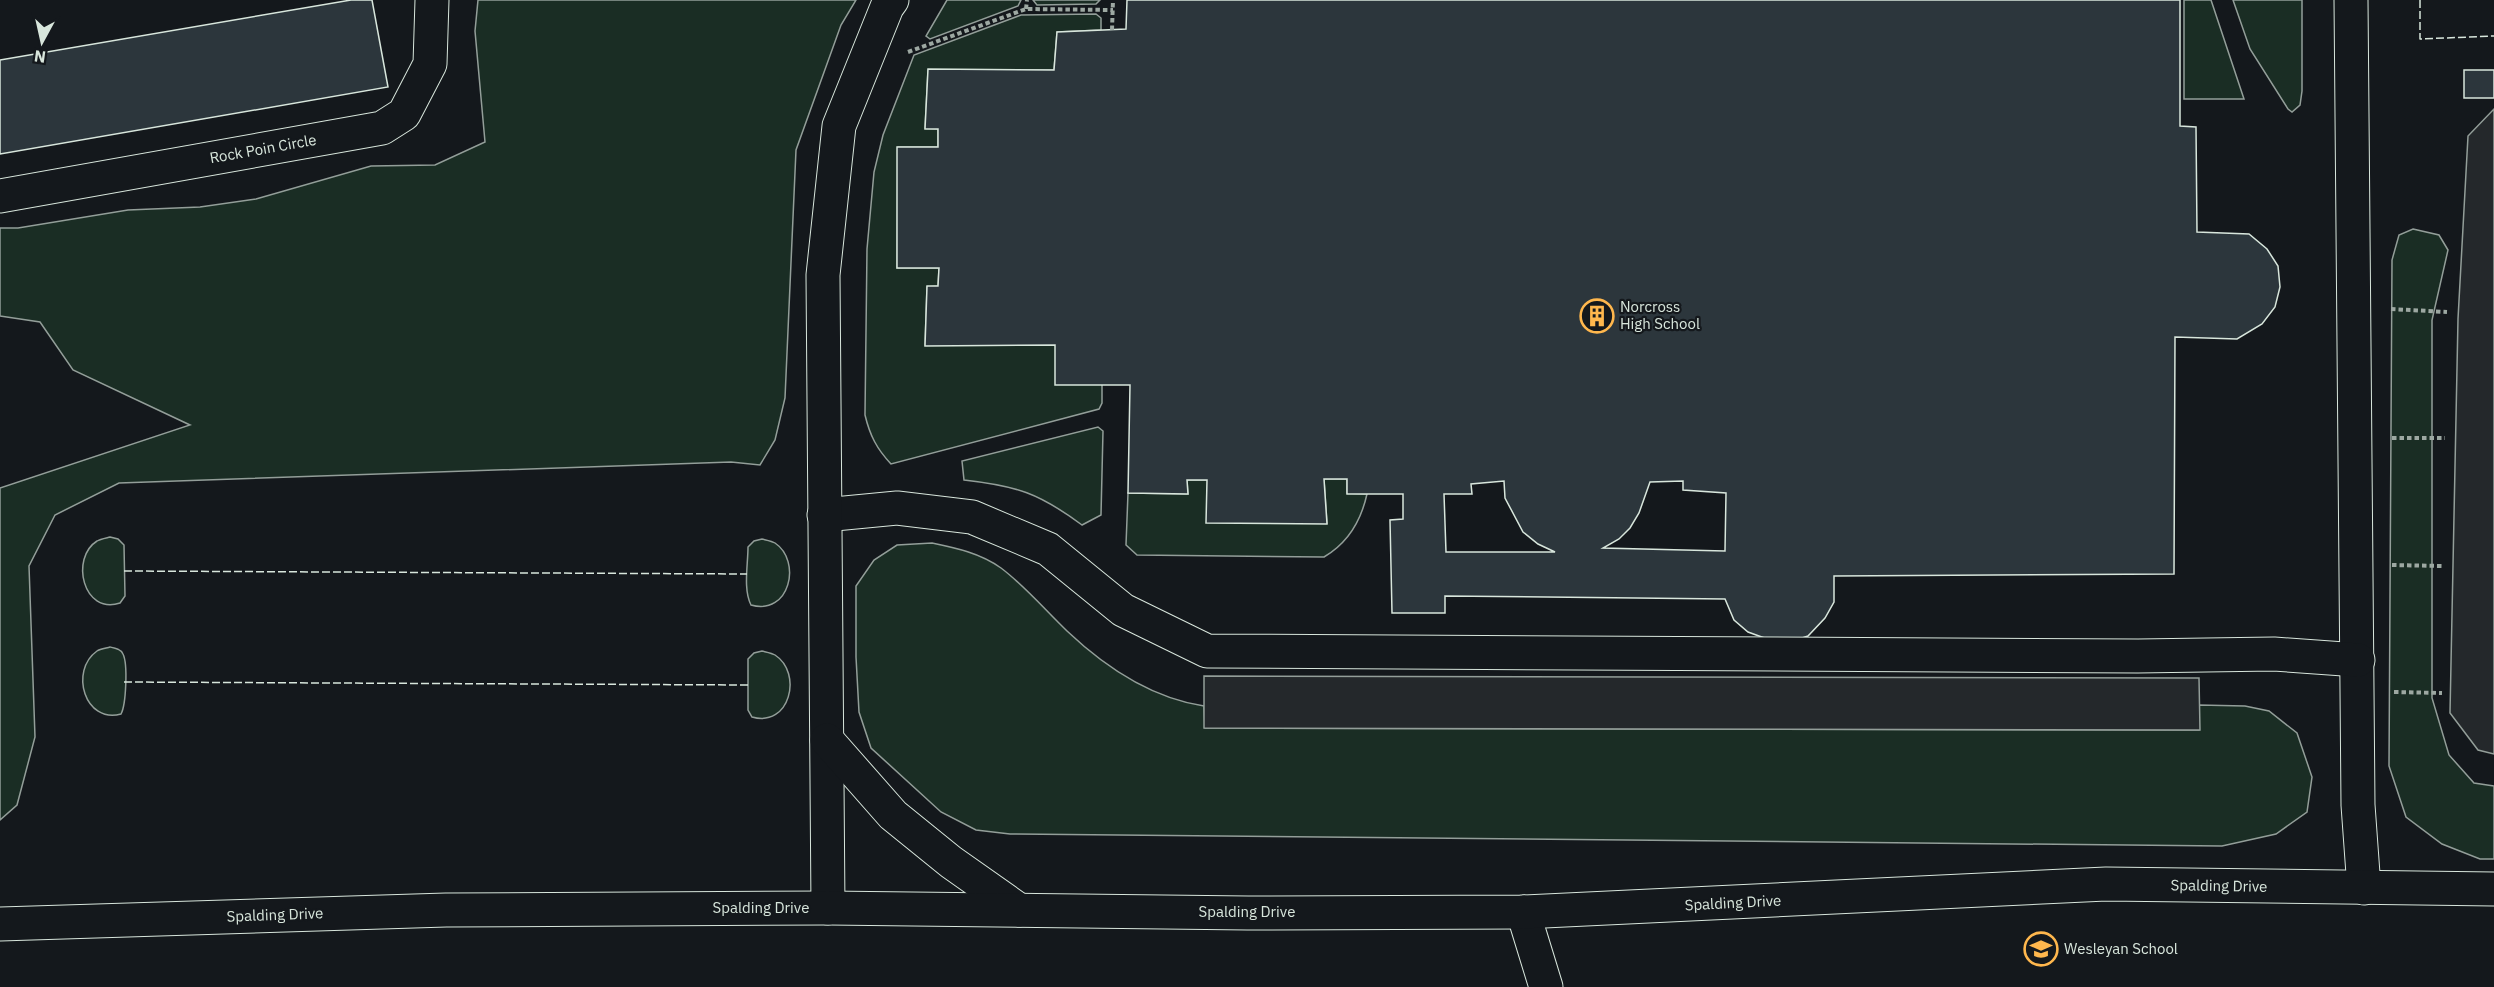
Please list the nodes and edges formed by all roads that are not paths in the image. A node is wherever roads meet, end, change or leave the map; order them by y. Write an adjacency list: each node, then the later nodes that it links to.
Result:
1 (432, 0): 4 (street, Rock Poin Circle)
2 (892, 0): 5 (street)
3 (2351, 0): 6 (street)
4 (0, 196)
5 (824, 514): 6 (street); 7 (street)
6 (2358, 660): 8 (street)
7 (827, 740): 10 (street); 11 (street)
8 (2364, 888): 9 (street, Spalding Drive); 12 (street, Spalding Drive)
9 (2494, 889)
10 (828, 908): 11 (street, Spalding Drive); 13 (street, Spalding Drive)
11 (1018, 910): 12 (street, Spalding Drive)
12 (1523, 912): 14 (street)
13 (0, 924)
14 (1546, 987)

